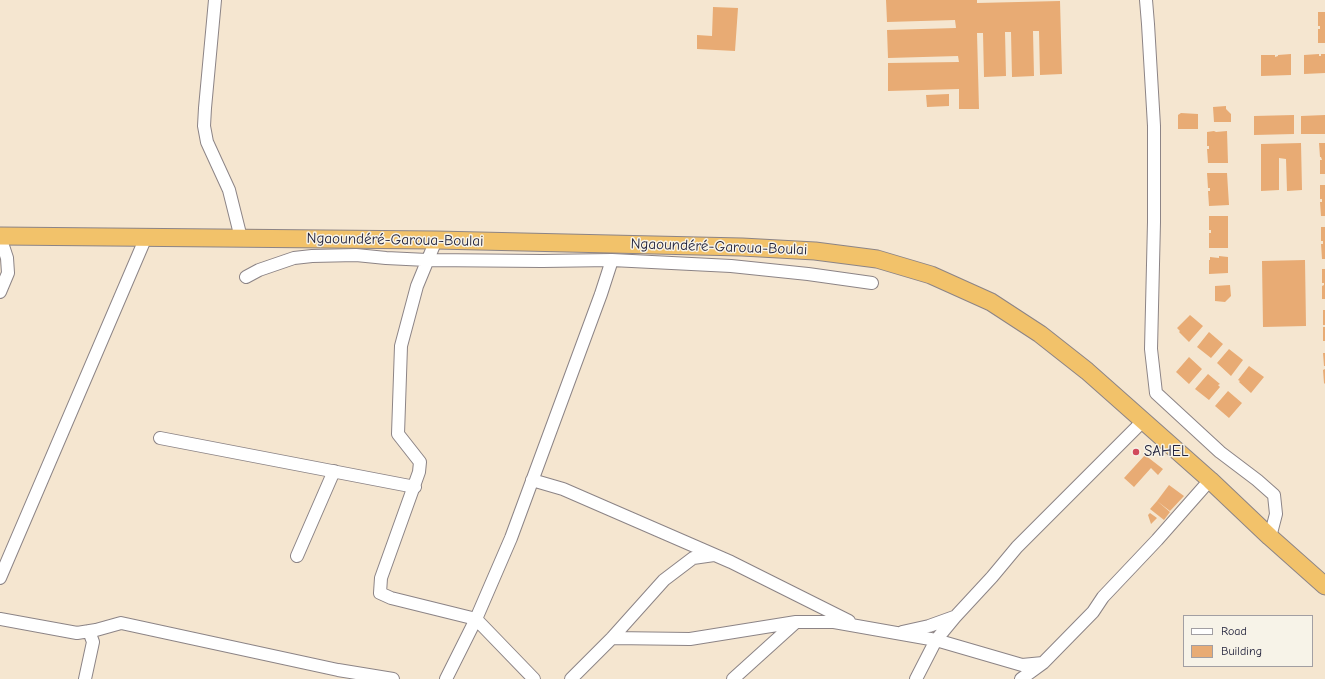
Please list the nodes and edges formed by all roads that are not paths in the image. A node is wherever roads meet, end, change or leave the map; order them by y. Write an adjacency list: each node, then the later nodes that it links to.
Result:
1 (215, 0): 5 (street)
2 (1146, 0): 21 (street)
3 (0, 236): 4 (highway, Ngaoundéré-Garoua-Boulai); 11 (street)
4 (146, 237): 5 (highway, Ngaoundéré-Garoua-Boulai); 24 (street)
5 (241, 238): 6 (highway, Ngaoundéré-Garoua-Boulai)
6 (436, 240): 7 (highway, Ngaoundéré-Garoua-Boulai); 8 (street)
7 (543, 242): 10 (street); 15 (highway, Ngaoundéré-Garoua-Boulai)
8 (427, 260): 10 (street); 12 (street); 20 (street)
9 (612, 260): 10 (street); 13 (street); 18 (street)
10 (558, 261)
11 (4, 273): 14 (street)
12 (246, 278)
13 (872, 283)
14 (0, 292)
15 (1143, 421): 19 (highway, Ngaoundéré-Garoua-Boulai); 26 (street)
16 (160, 438): 17 (street)
17 (334, 471): 20 (street); 23 (street)
18 (532, 480): 22 (street); 28 (street)
19 (1210, 480): 21 (highway, Ngaoundéré-Garoua-Boulai); 35 (street)
20 (415, 487): 28 (street)
21 (1270, 537): 25 (highway, Ngaoundéré-Garoua-Boulai)
22 (716, 555): 30 (street); 33 (street)
23 (297, 556)
24 (0, 578)
25 (1325, 586)
26 (955, 617): 32 (street); 34 (street)
27 (0, 618): 31 (street)
28 (476, 619): 38 (street); 39 (street)
29 (796, 622): 30 (street); 33 (street); 41 (street)
30 (861, 627): 32 (street)
31 (89, 631): 36 (street); 37 (street)
32 (895, 633): 34 (street)
33 (612, 638): 40 (street)
34 (936, 640): 35 (street); 42 (street)
35 (1043, 663): 43 (street)
36 (85, 679)
37 (394, 679)
38 (446, 679)
39 (534, 679)
40 (571, 679)
41 (733, 679)
42 (916, 679)
43 (1021, 679)

